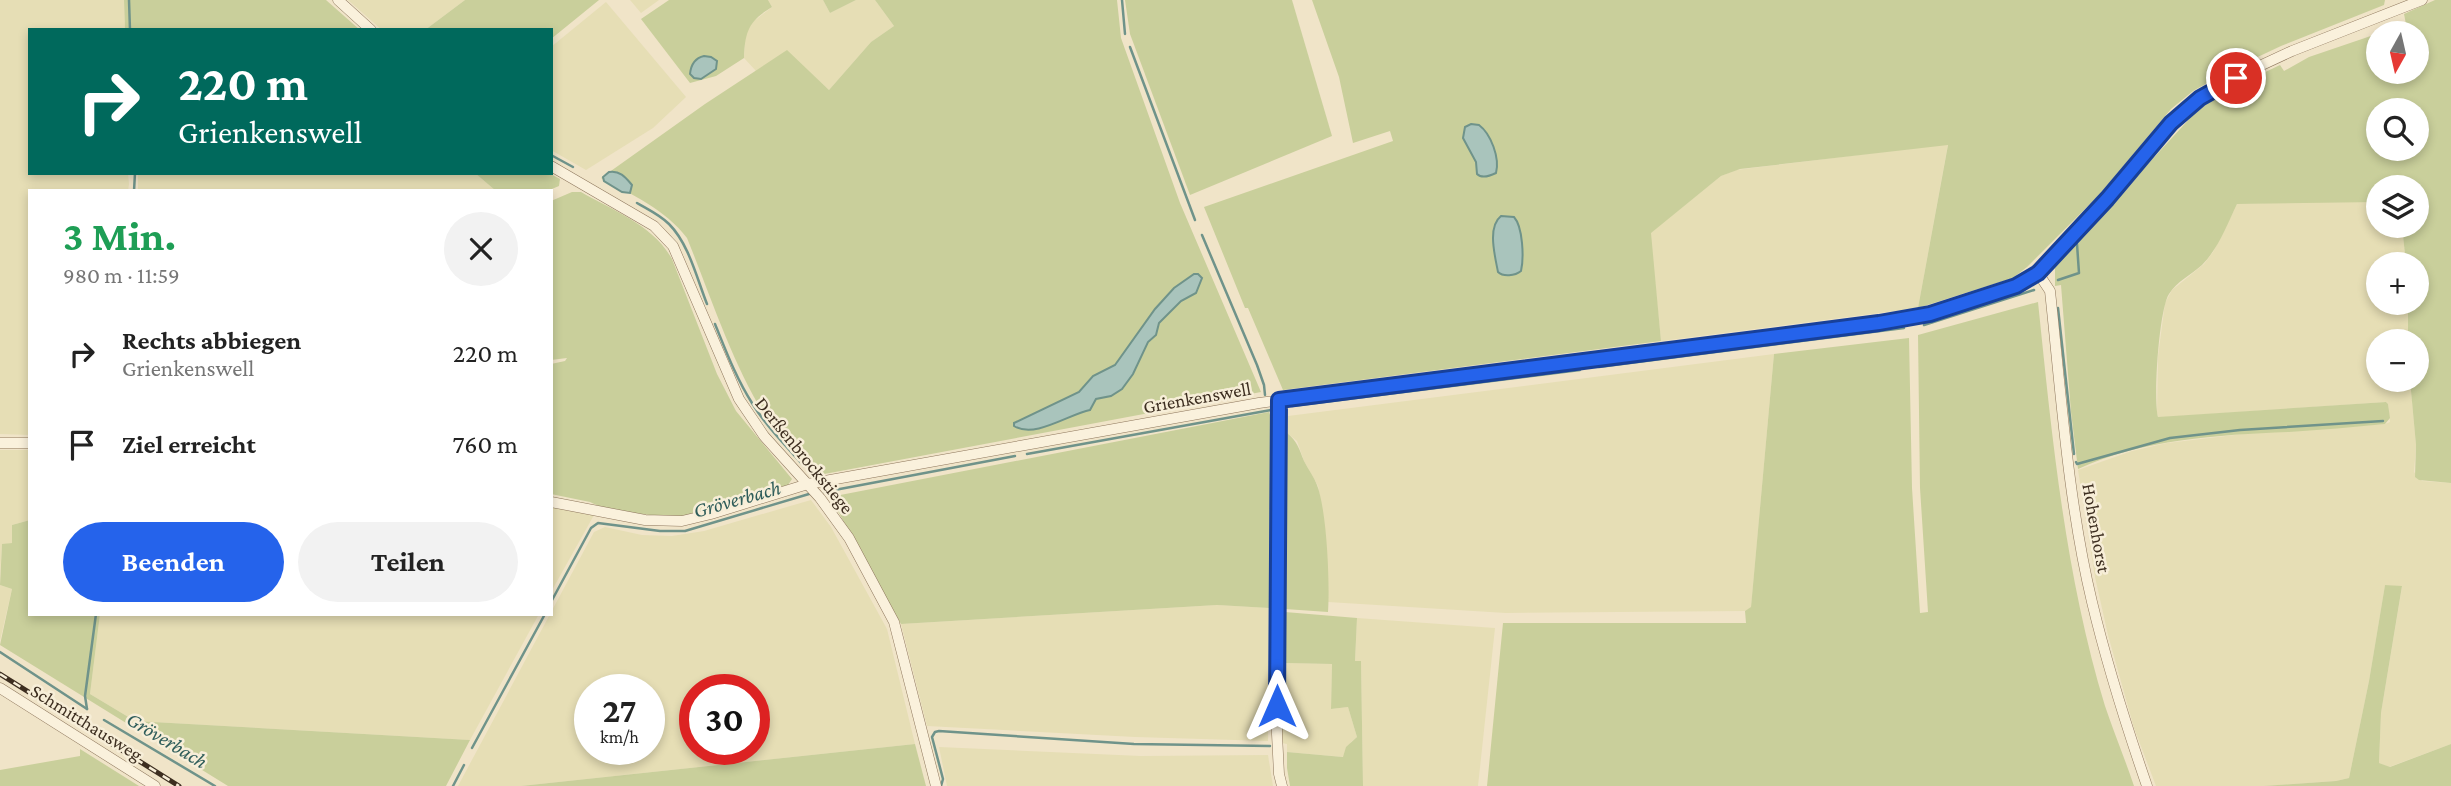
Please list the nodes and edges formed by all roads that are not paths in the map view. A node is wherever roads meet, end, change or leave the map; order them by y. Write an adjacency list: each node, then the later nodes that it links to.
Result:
1 (338, 0): 4 (street)
2 (2422, 0): 3 (street, Grienkenswell)
3 (2397, 5): 6 (street, Grienkenswell)
4 (369, 28)
5 (553, 167): 10 (street, Derßenbrockstiege)
6 (2038, 273): 7 (street, Grienkenswell); 16 (street, Hohenhorst)
7 (1279, 400): 10 (street, Grienkenswell); 15 (street)
8 (0, 443): 9 (street)
9 (28, 443)
10 (808, 484): 11 (street, Grienkenswell); 14 (street, Derßenbrockstiege)
11 (553, 502)
12 (0, 688): 13 (street, Schmitthausweg)
13 (155, 786)
14 (936, 786)
15 (1282, 786)
16 (2147, 786)

